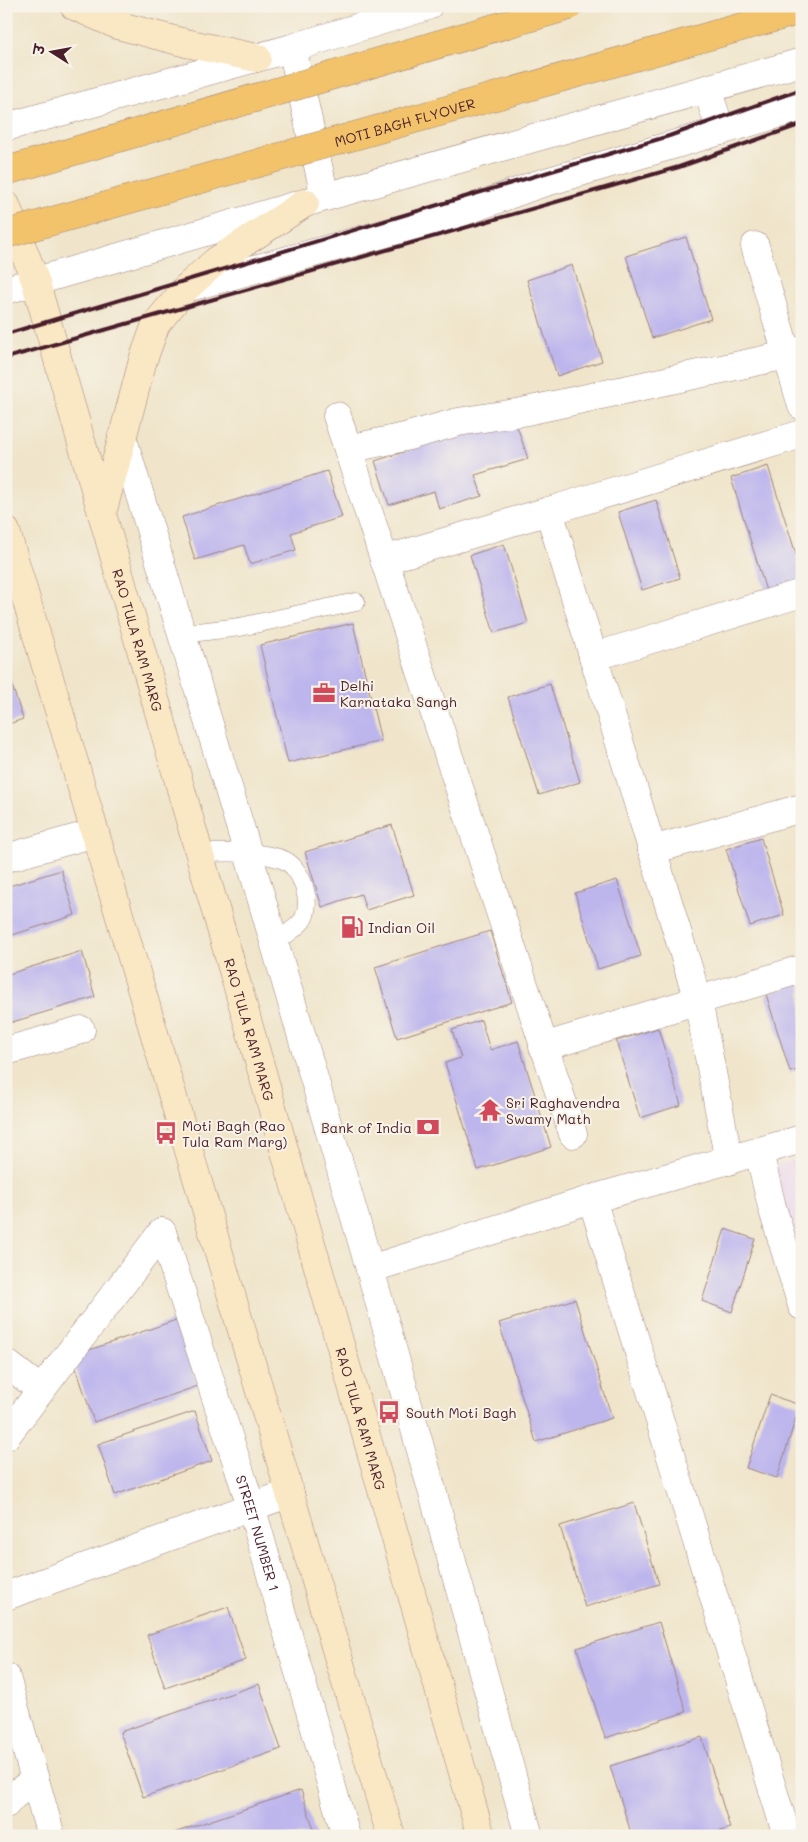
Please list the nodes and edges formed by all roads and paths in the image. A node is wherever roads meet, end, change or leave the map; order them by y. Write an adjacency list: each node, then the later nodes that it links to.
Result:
1 (74, 6): 6 (main road)
2 (428, 6): 5 (street)
3 (569, 6): 12 (main road, bridge)
4 (802, 10): 15 (main road, MOTI BAGH FLYOVER, bridge)
5 (292, 48): 6 (street); 13 (street)
6 (257, 58): 10 (street)
7 (802, 62): 8 (street)
8 (708, 89): 11 (street); 13 (street)
9 (802, 107): 11 (street)
10 (6, 127)
11 (721, 131): 18 (street)
12 (6, 171)
13 (315, 200): 17 (street); 18 (main road)
14 (6, 204): 17 (main road, RAO TULA RAM MARG)
15 (6, 234)
16 (755, 246): 20 (street)
17 (35, 280): 19 (street); 27 (main road, RAO TULA RAM MARG)
18 (186, 288): 24 (main road)
19 (6, 290)
20 (794, 353): 21 (street); 25 (street)
21 (802, 406)
22 (337, 416): 25 (street)
23 (802, 434): 26 (street)
24 (122, 436): 27 (main road); 32 (street)
25 (348, 449): 29 (street)
26 (548, 511): 29 (street); 33 (street)
27 (101, 514): 37 (main road, RAO TULA RAM MARG)
28 (7, 536): 35 (main road)
29 (384, 560): 44 (street)
30 (802, 593): 33 (street)
31 (356, 602): 32 (lane)
32 (182, 634): 38 (street)
33 (593, 657): 36 (street)
34 (802, 808): 36 (street)
35 (95, 833): 39 (street); 56 (main road)
36 (652, 850): 42 (street)
37 (199, 853): 38 (lane); 65 (main road, RAO TULA RAM MARG)
38 (248, 853): 40 (street); 40 (lane)
39 (6, 858)
40 (274, 943): 51 (street)
41 (802, 969): 42 (street)
42 (698, 1000): 44 (street); 49 (street)
43 (81, 1030): 45 (street)
44 (543, 1047): 46 (street)
45 (6, 1051)
46 (573, 1134)
47 (802, 1139): 48 (street)
48 (759, 1152): 49 (street); 52 (street)
49 (728, 1161): 50 (street)
50 (592, 1198): 51 (street); 67 (street)
51 (370, 1269): 66 (street)
52 (802, 1306)
53 (6, 1363): 54 (street)
54 (41, 1390): 55 (street); 57 (street, STREET NUMBER 1)
55 (6, 1436)
56 (290, 1493): 57 (street); 64 (main road)
57 (251, 1506): 58 (street); 63 (street, STREET NUMBER 1)
58 (6, 1596)
59 (6, 1677): 60 (street)
60 (35, 1780): 61 (street); 62 (street)
61 (6, 1804)
62 (51, 1836)
63 (346, 1836)
64 (391, 1836)
65 (481, 1836)
66 (530, 1836)
67 (787, 1836)

